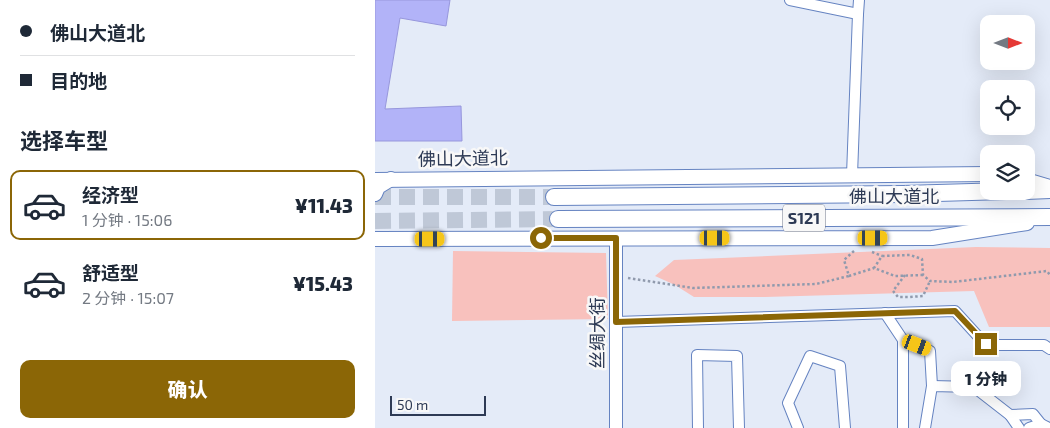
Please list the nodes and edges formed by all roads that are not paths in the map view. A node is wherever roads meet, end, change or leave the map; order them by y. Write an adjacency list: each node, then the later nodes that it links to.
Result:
1 (790, 0): 3 (street)
2 (859, 0): 3 (street)
3 (858, 14): 5 (street)
4 (980, 174): 5 (main road, 佛山大道北)
5 (852, 175): 7 (main road, 佛山大道北)
6 (375, 180): 7 (main road, 佛山大道北)
7 (391, 180): 12 (main road)
8 (1035, 183): 9 (main road)
9 (1050, 188): 10 (highway)
10 (1035, 190)
11 (980, 192): 13 (highway, 佛山大道北 / S121)
12 (375, 194)
13 (554, 196)
14 (1050, 218): 15 (highway, 佛山大道北 / S121); 17 (main road)
15 (558, 219)
16 (375, 224): 19 (main road)
17 (616, 238): 19 (main road); 21 (street, 丝绸大街)
18 (375, 239): 19 (main road)
19 (393, 239)
20 (885, 313): 21 (street); 22 (street); 23 (street)
21 (616, 322): 27 (street, 丝绸大街)
22 (903, 340): 24 (street); 32 (street)
23 (1050, 349)
24 (932, 386): 25 (street); 33 (street)
25 (1010, 415): 26 (street); 34 (street); 35 (street)
26 (1045, 426): 36 (street)
27 (616, 428)
28 (698, 428): 29 (street)
29 (739, 428)
30 (798, 428): 31 (street)
31 (845, 428)
32 (903, 428)
33 (925, 428)
34 (1007, 428)
35 (1019, 428)
36 (1029, 428)

